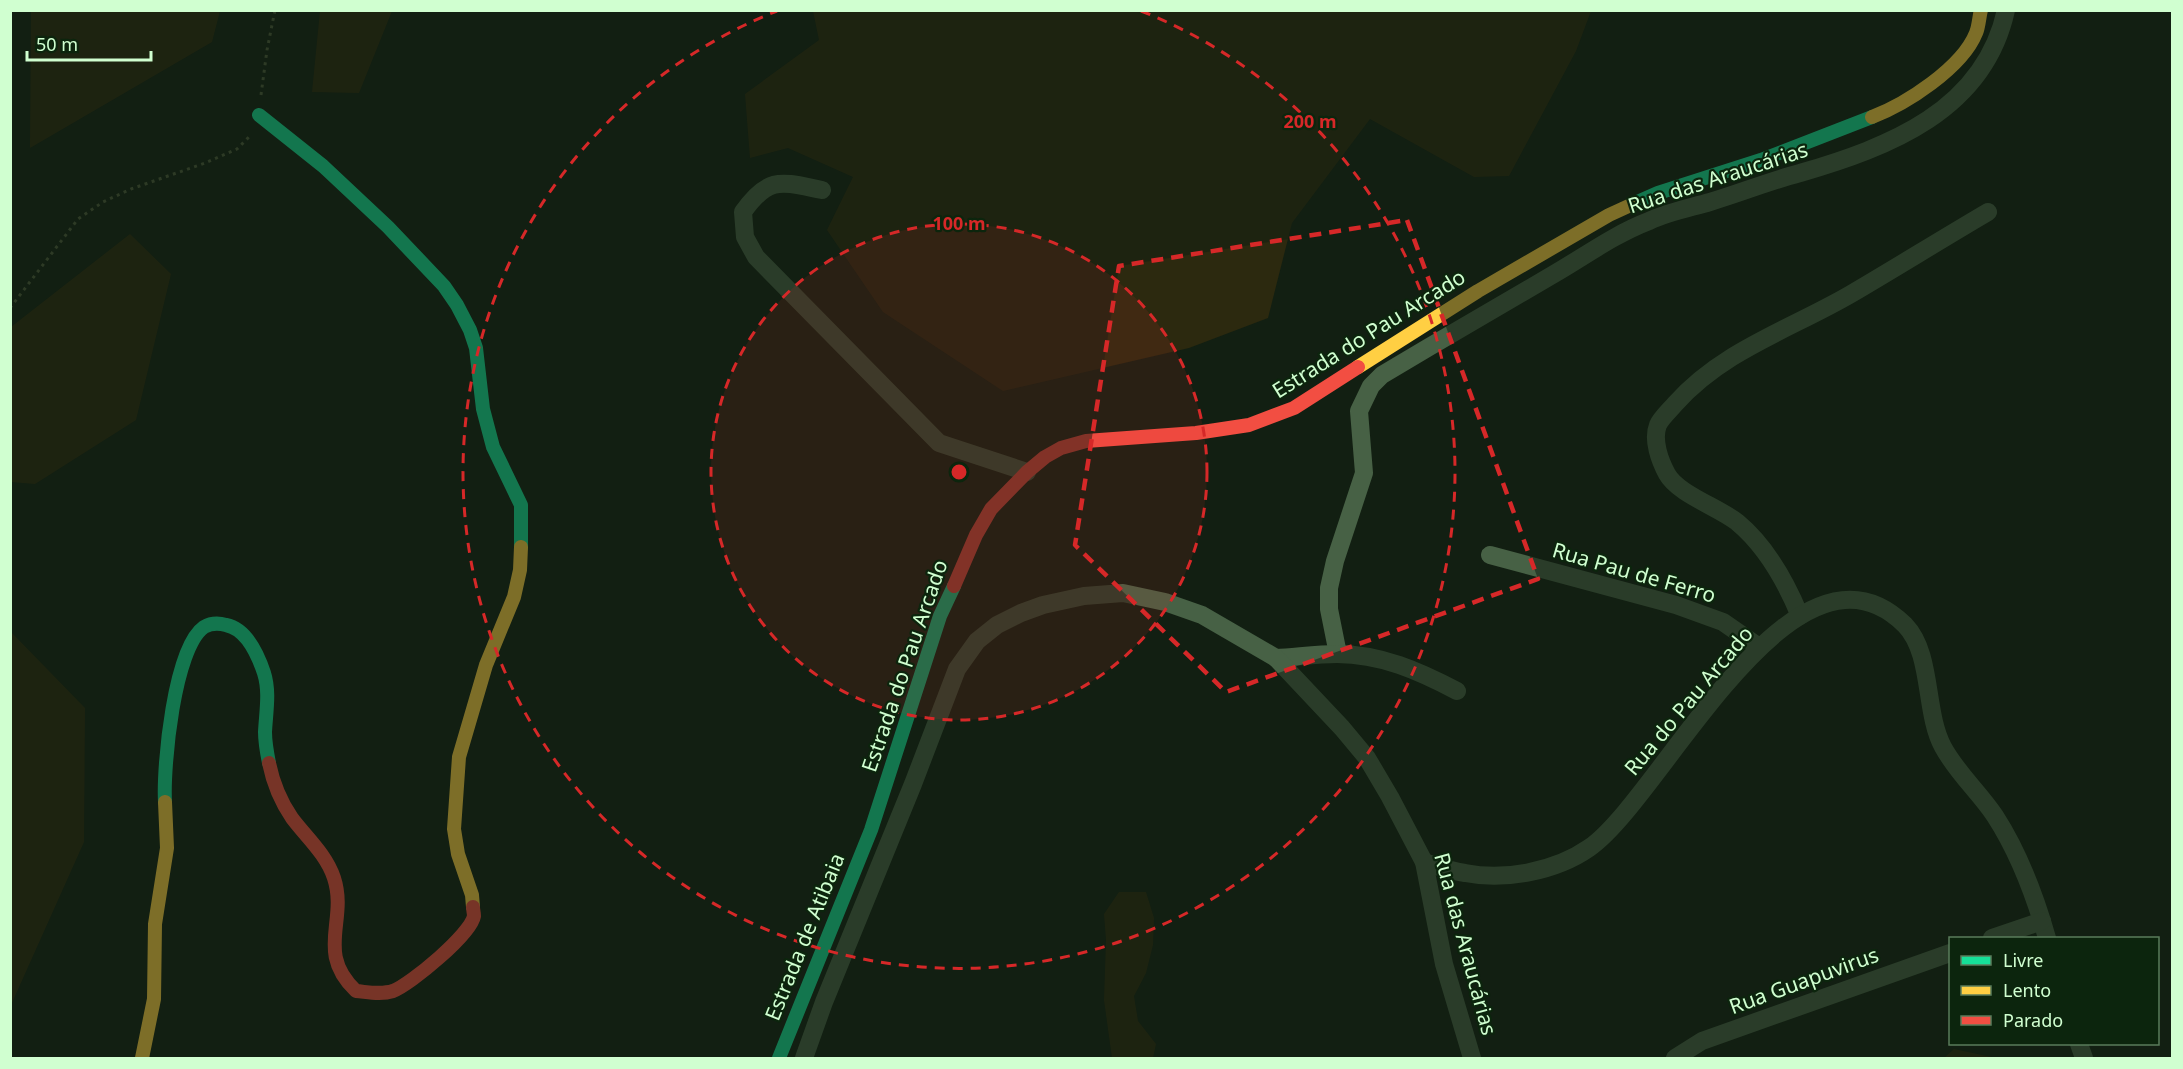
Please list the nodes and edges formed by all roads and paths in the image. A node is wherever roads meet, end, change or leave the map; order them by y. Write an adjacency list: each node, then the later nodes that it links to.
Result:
1 (275, 10): 4 (path)
2 (1981, 10): 8 (street, Estrada do Pau Arcado)
3 (2006, 10): 12 (street, Rua das Araucárias)
4 (259, 115): 7 (path); 21 (street)
5 (822, 190): 8 (street)
6 (1988, 212): 10 (street)
7 (10, 308)
8 (1027, 472): 15 (street, Estrada do Pau Arcado)
9 (1490, 555): 11 (street, Rua Pau de Ferro)
10 (1800, 615): 11 (street, Rua do Pau Arcado); 17 (street, Rua do Pau Arcado)
11 (1759, 647): 16 (street, Rua do Pau Arcado)
12 (1338, 654): 13 (street); 14 (street)
13 (1276, 658): 16 (street, Rua das Araucárias); 23 (street, Rua das Araucárias)
14 (1457, 691)
15 (871, 831): 22 (street, Estrada de Atibaia)
16 (1424, 862): 24 (street, Rua das Araucárias)
17 (2042, 921): 18 (street); 19 (street, Rua do Pau Arcado)
18 (1998, 937)
19 (2046, 937)
20 (1949, 953): 25 (street, Rua Guapuvirus)
21 (142, 1059)
22 (779, 1059)
23 (804, 1059)
24 (1472, 1059)
25 (1675, 1059)

